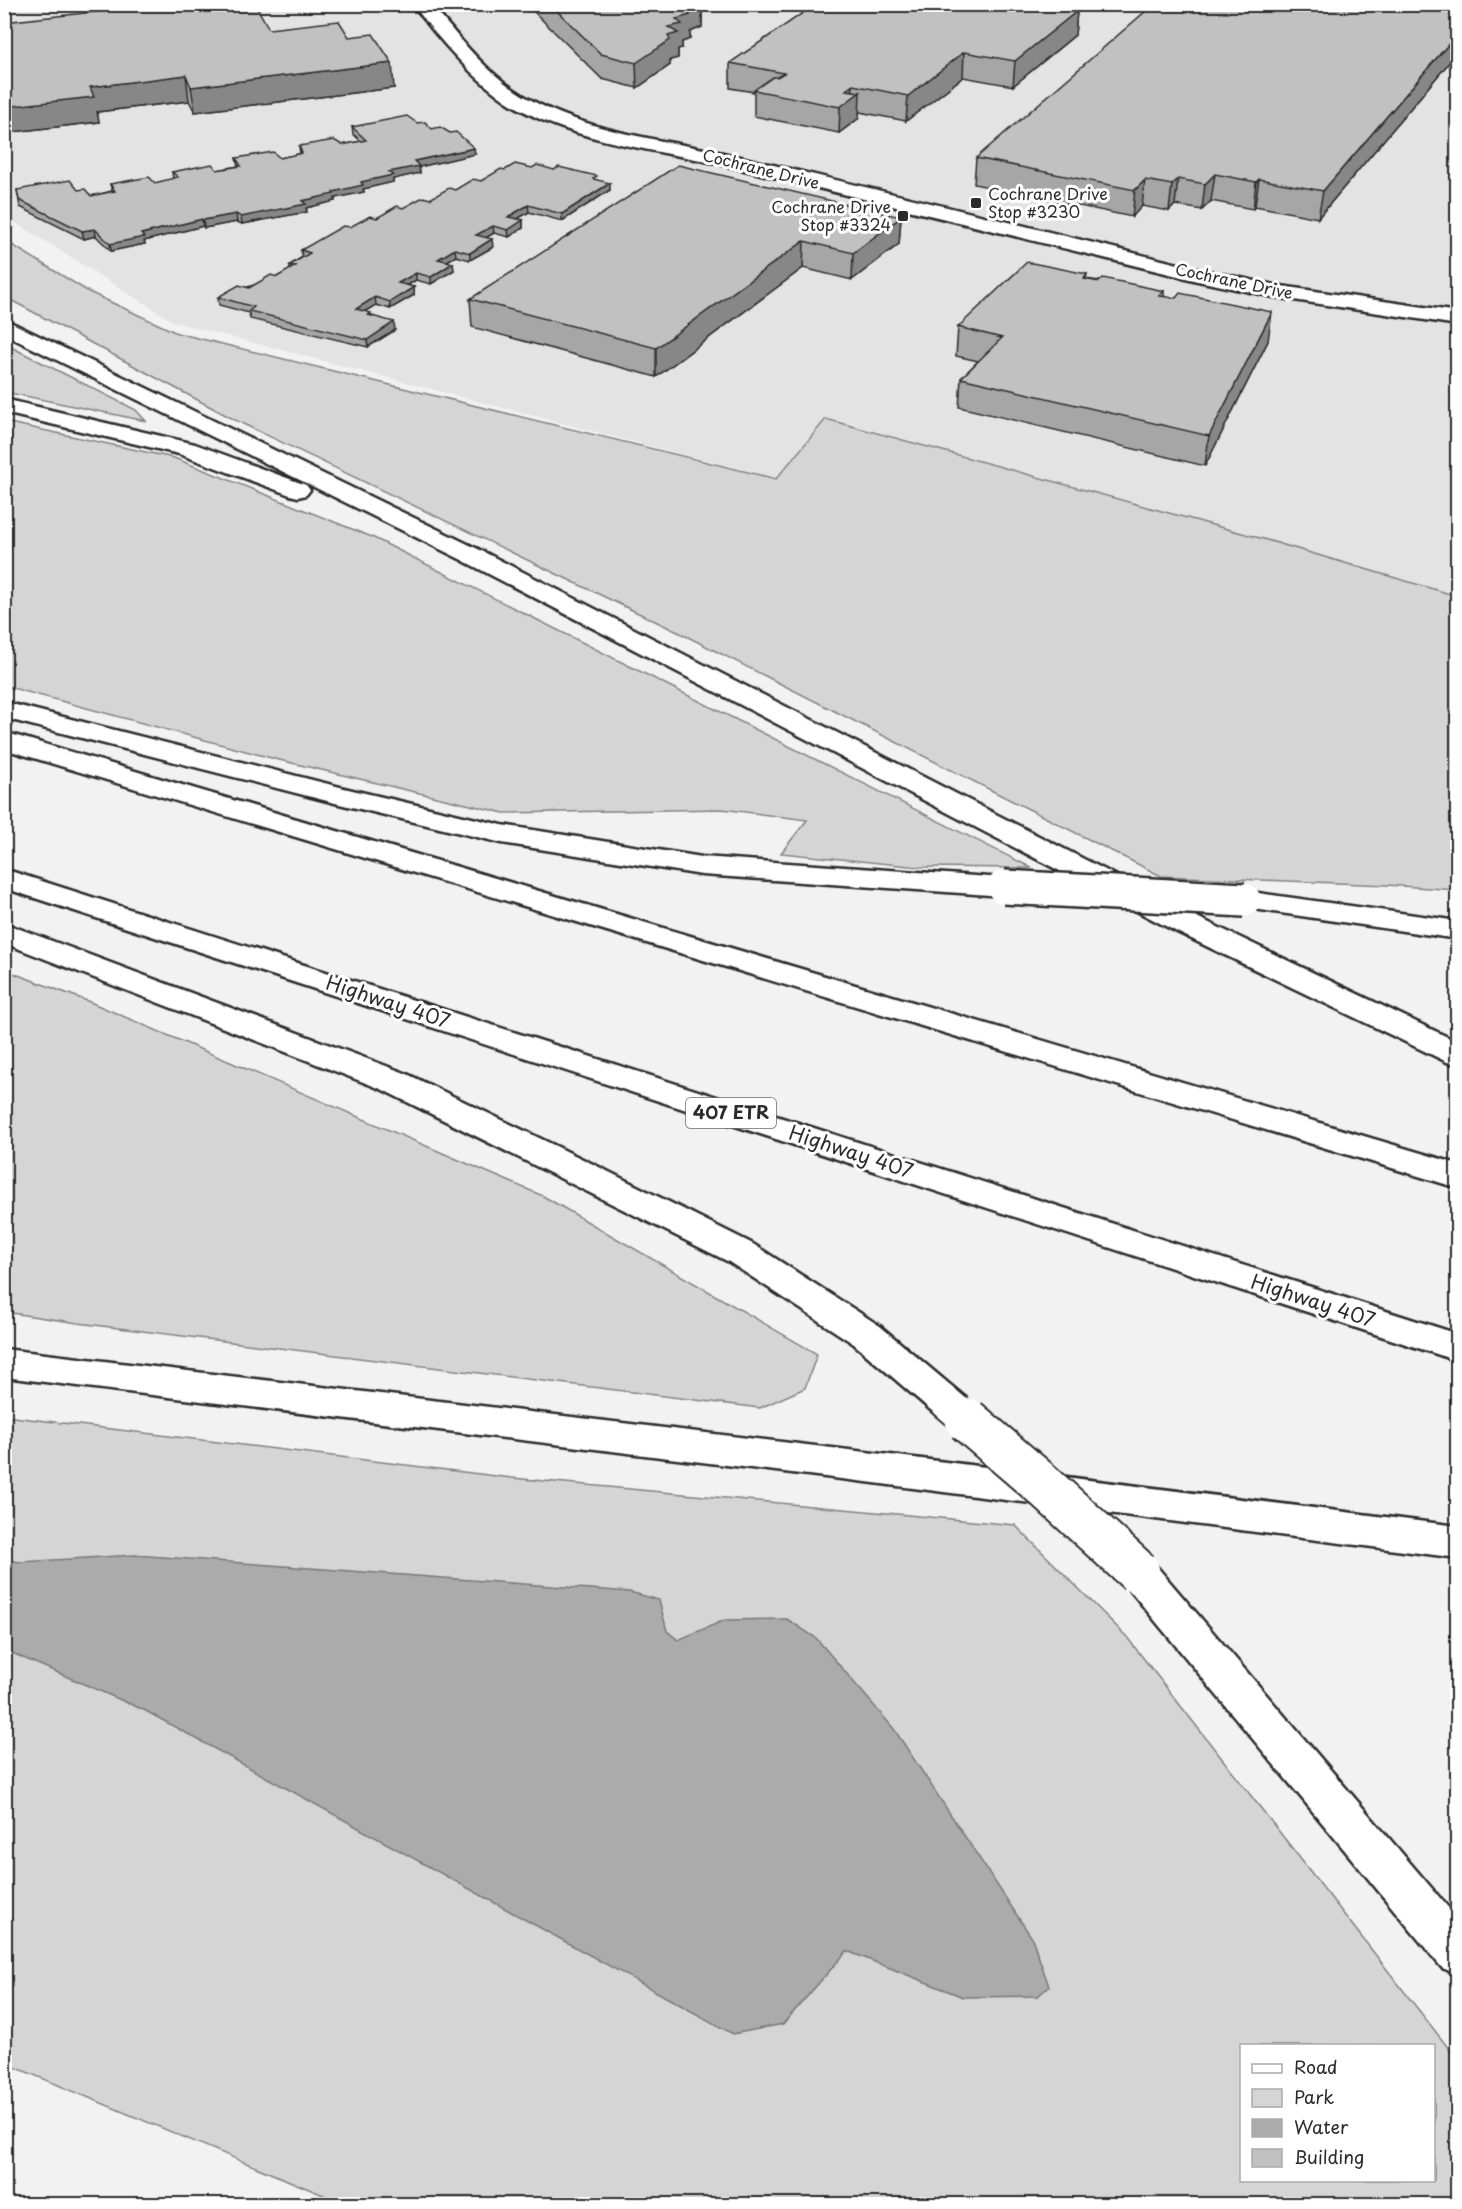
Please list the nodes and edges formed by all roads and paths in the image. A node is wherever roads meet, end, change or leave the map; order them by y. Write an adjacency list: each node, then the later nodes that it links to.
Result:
1 (421, 4): 2 (main road, Cochrane Drive)
2 (1458, 319)
3 (4, 325): 5 (main road)
4 (4, 406): 5 (main road)
5 (468, 554): 13 (main road)
6 (4, 710): 9 (main road, bridge)
7 (4, 740): 14 (main road)
8 (4, 878): 15 (main road, Highway 407 / 407 ETR)
9 (1244, 900): 10 (main road); 11 (main road)
10 (1458, 911)
11 (1458, 930)
12 (4, 932): 18 (main road, bridge)
13 (1458, 1055)
14 (1458, 1176)
15 (1458, 1348)
16 (4, 1363): 17 (main road)
17 (1458, 1542)
18 (1458, 1953)

